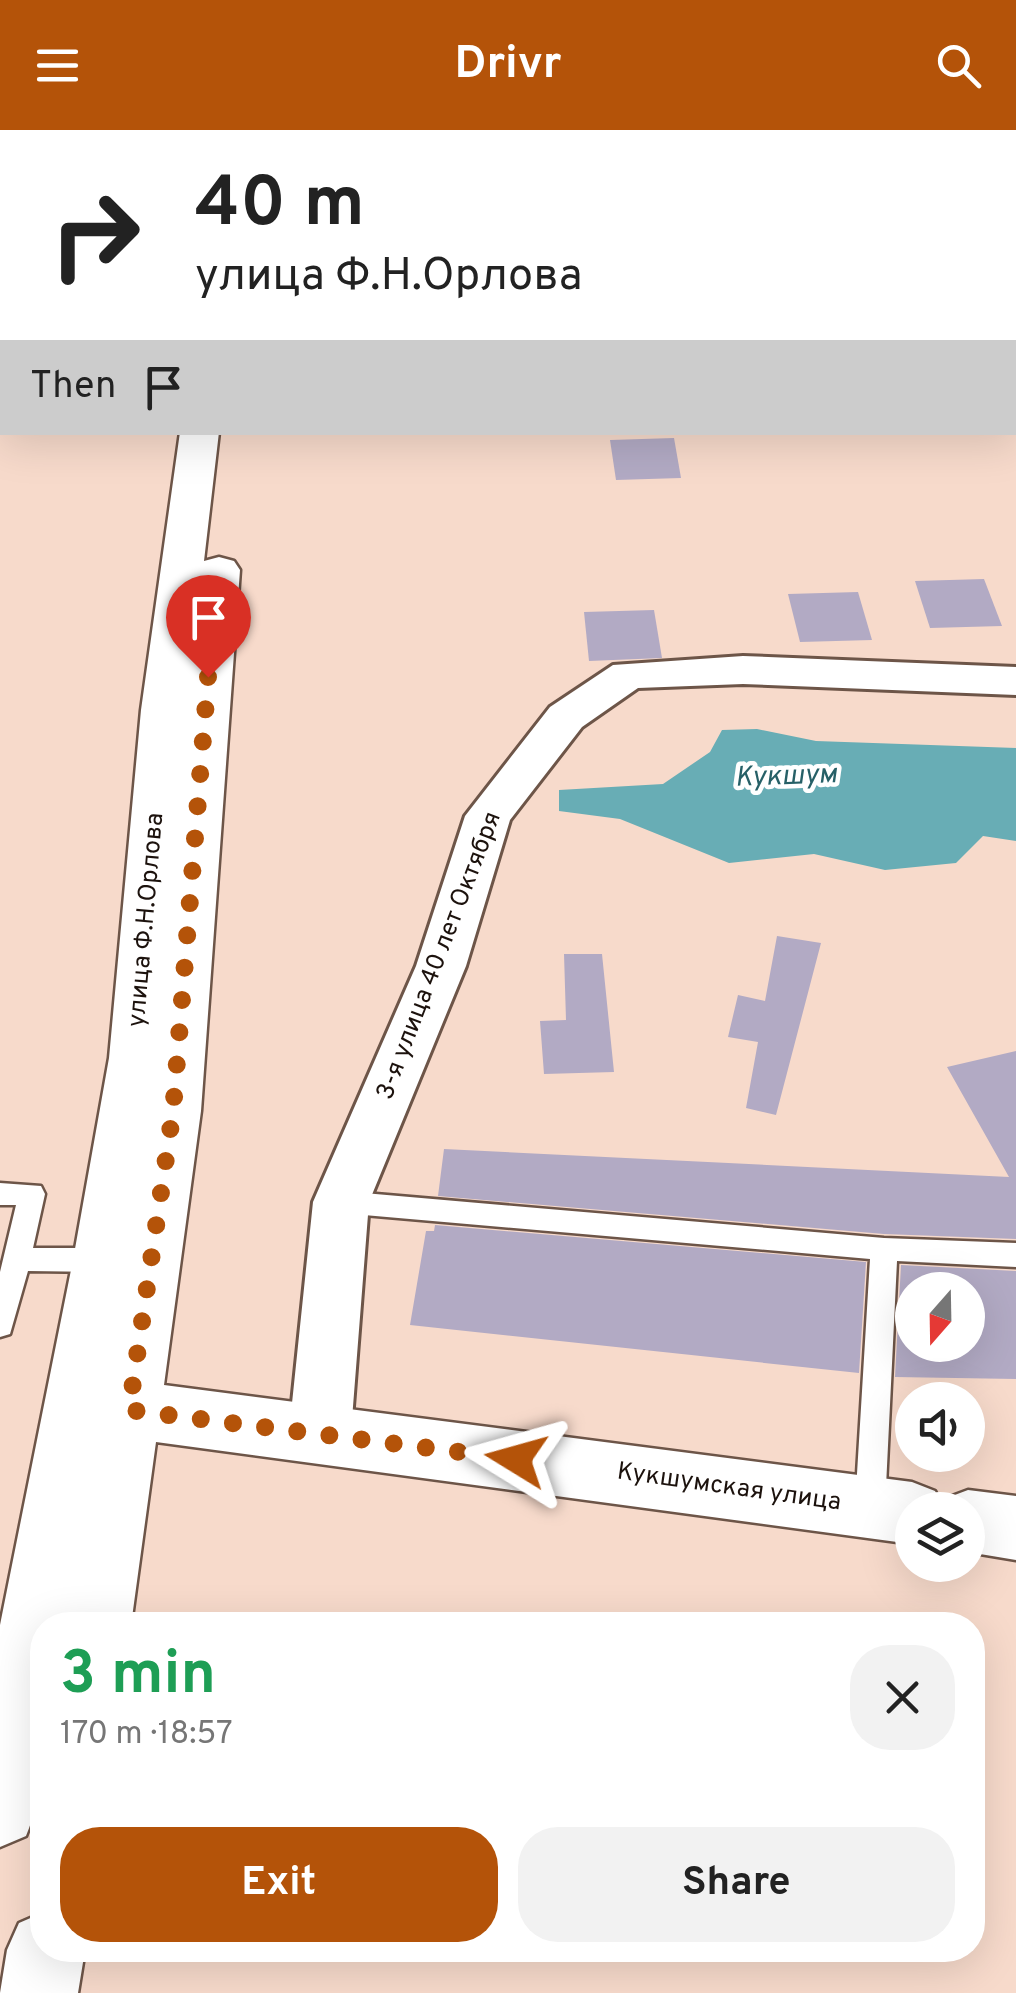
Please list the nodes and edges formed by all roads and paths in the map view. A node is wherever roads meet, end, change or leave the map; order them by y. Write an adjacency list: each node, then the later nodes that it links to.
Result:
1 (200, 435): 9 (main road, улица Ф.Н.Орлова)
2 (235, 435): 11 (main road, улица Ф.Н.Орлова)
3 (1016, 680): 5 (street, 3-я улица 40 лет Октября)
4 (0, 1194): 8 (lane)
5 (341, 1202): 6 (lane); 12 (street, 3-я улица 40 лет Октября)
6 (884, 1249): 7 (lane); 13 (lane)
7 (1016, 1255)
8 (18, 1259): 9 (lane); 10 (lane)
9 (103, 1260): 11 (main road, улица Ф.Н.Орлова)
10 (2, 1310)
11 (103, 1407): 12 (main road, Кукшумская улица); 16 (main road); 17 (main road)
12 (320, 1432): 13 (main road, Кукшумская улица)
13 (891, 1510)
14 (985, 1523): 15 (main road)
15 (1016, 1528)
16 (51, 1612)
17 (96, 1612)
18 (30, 1693): 19 (main road)
19 (0, 1810)
20 (44, 1962): 21 (main road)
21 (39, 1993)

